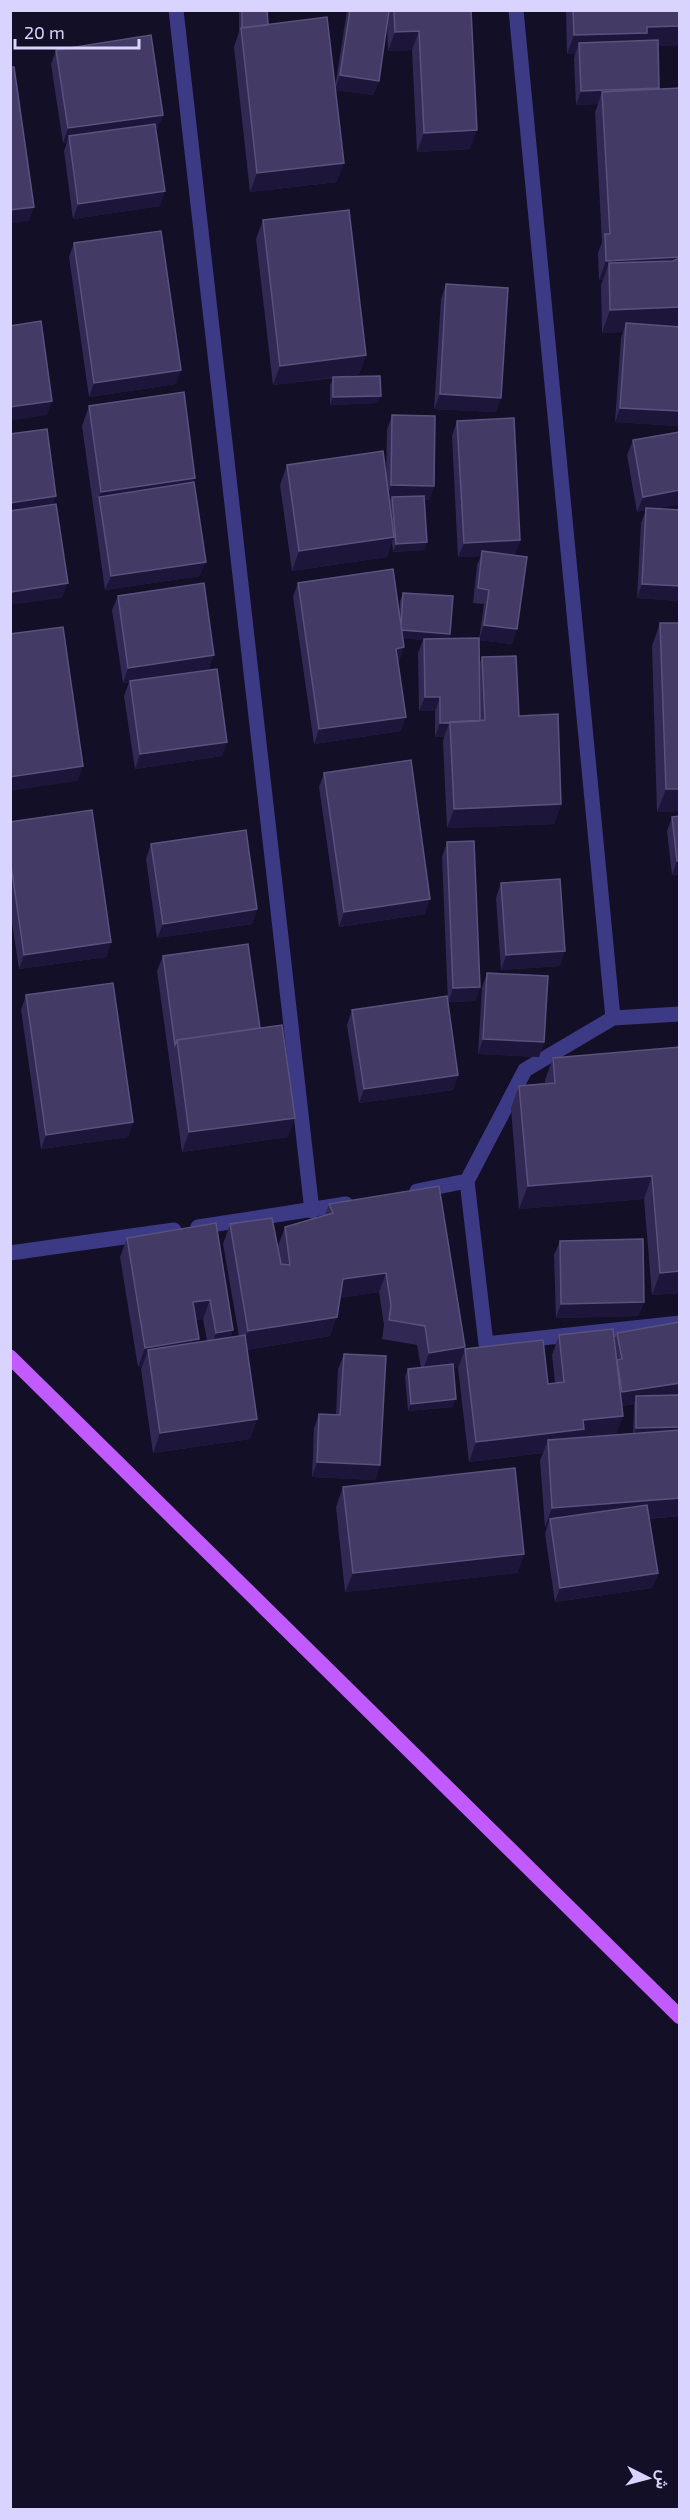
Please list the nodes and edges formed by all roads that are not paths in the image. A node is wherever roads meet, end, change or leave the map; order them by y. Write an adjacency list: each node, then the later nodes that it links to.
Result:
1 (176, 10): 8 (street)
2 (516, 10): 4 (street)
3 (680, 1014): 4 (street)
4 (613, 1018): 5 (street)
5 (467, 1181): 6 (street); 10 (street)
6 (401, 1194)
7 (356, 1202): 8 (street)
8 (312, 1211): 9 (street)
9 (10, 1253)
10 (680, 1323)
11 (10, 1357): 12 (main road)
12 (680, 2017)

